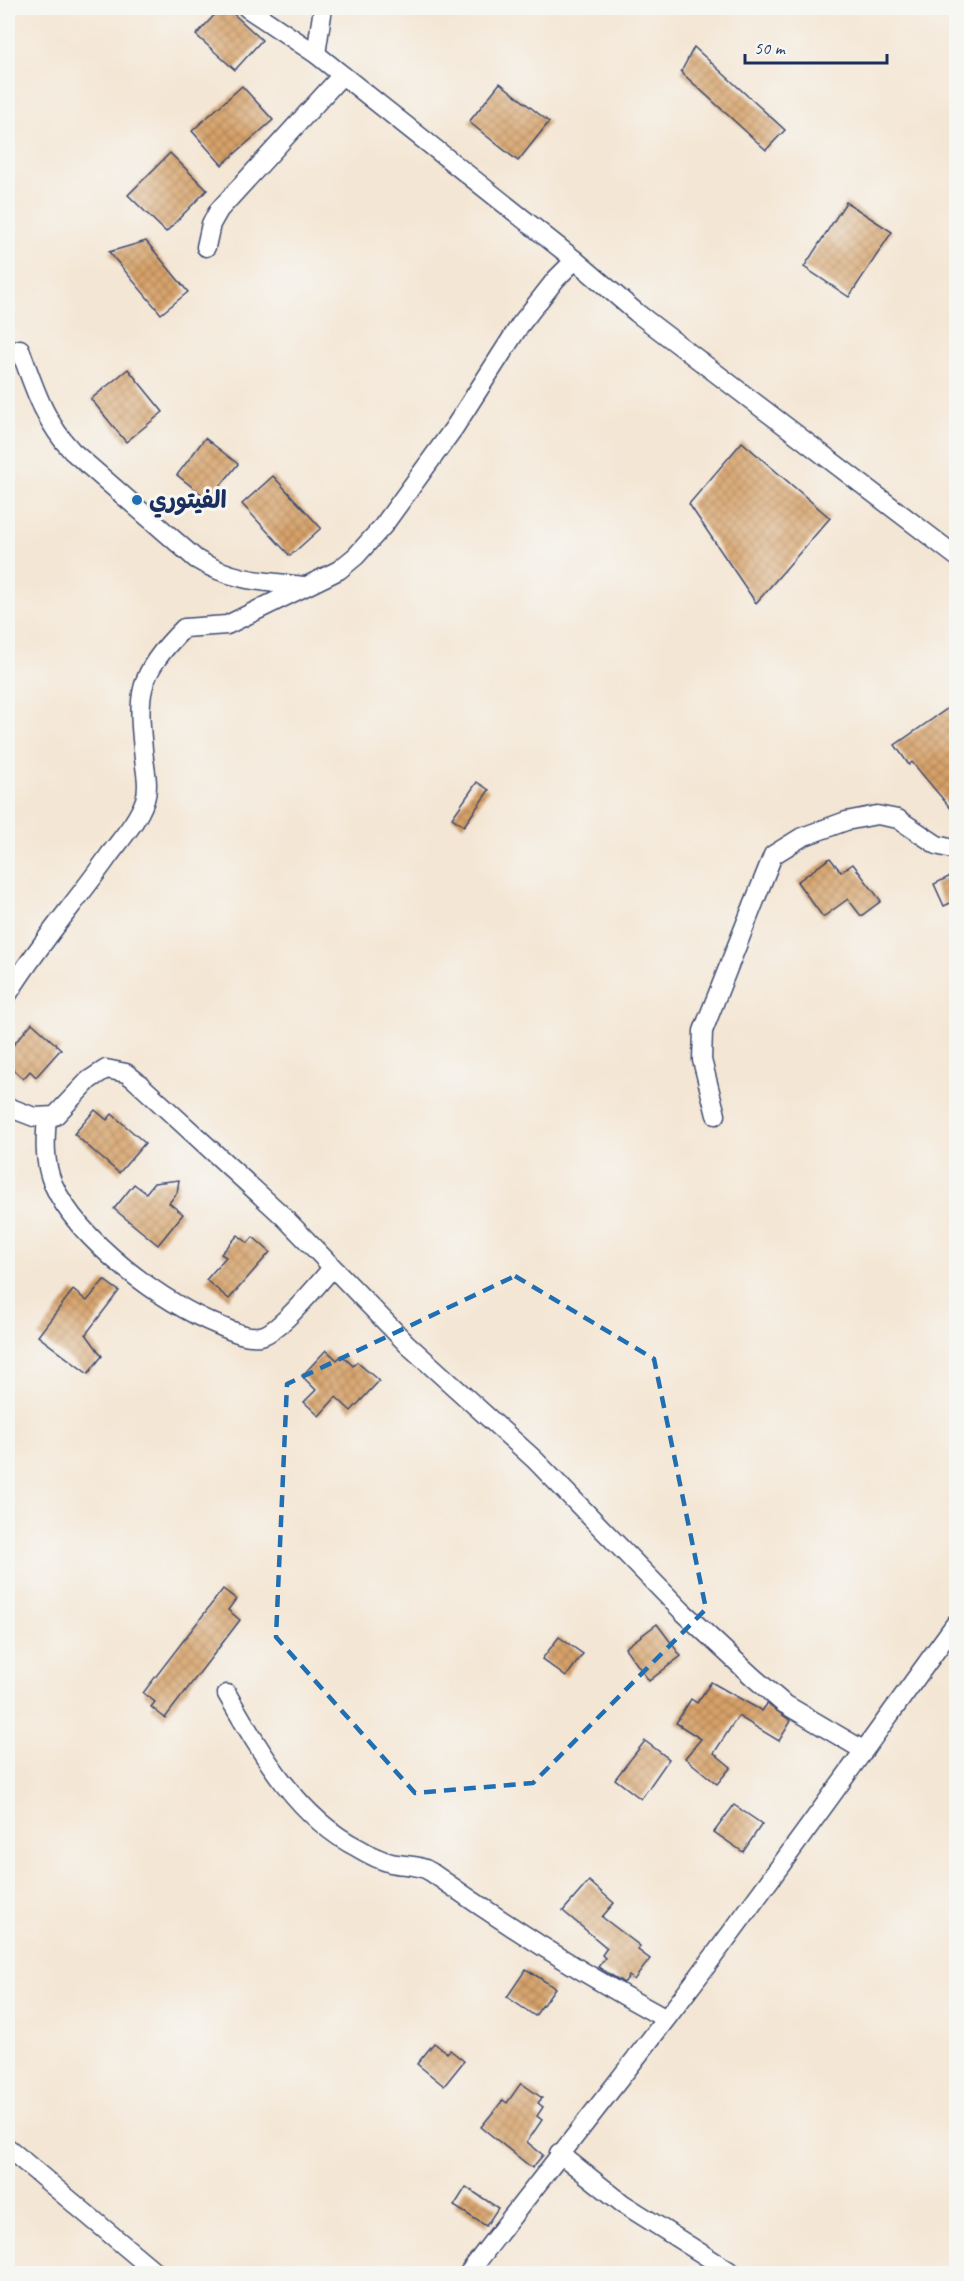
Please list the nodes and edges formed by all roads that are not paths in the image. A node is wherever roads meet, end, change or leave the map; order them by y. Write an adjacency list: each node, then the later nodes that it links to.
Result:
1 (247, 8): 3 (street)
2 (323, 8): 3 (street)
3 (316, 54): 4 (street)
4 (342, 75): 5 (street); 6 (street)
5 (206, 247)
6 (575, 260): 8 (street); 9 (street)
7 (20, 349): 9 (street)
8 (957, 556)
9 (306, 586): 11 (street)
10 (957, 850): 13 (street)
11 (8, 994)
12 (8, 1107): 14 (street)
13 (716, 1115)
14 (47, 1117): 15 (street); 15 (street)
15 (332, 1268): 18 (street)
16 (957, 1623): 18 (street)
17 (227, 1695): 19 (street)
18 (863, 1750): 19 (street)
19 (666, 2019): 21 (street)
20 (8, 2148): 22 (street)
21 (559, 2153): 23 (street); 24 (street)
22 (158, 2274)
23 (468, 2274)
24 (734, 2274)

